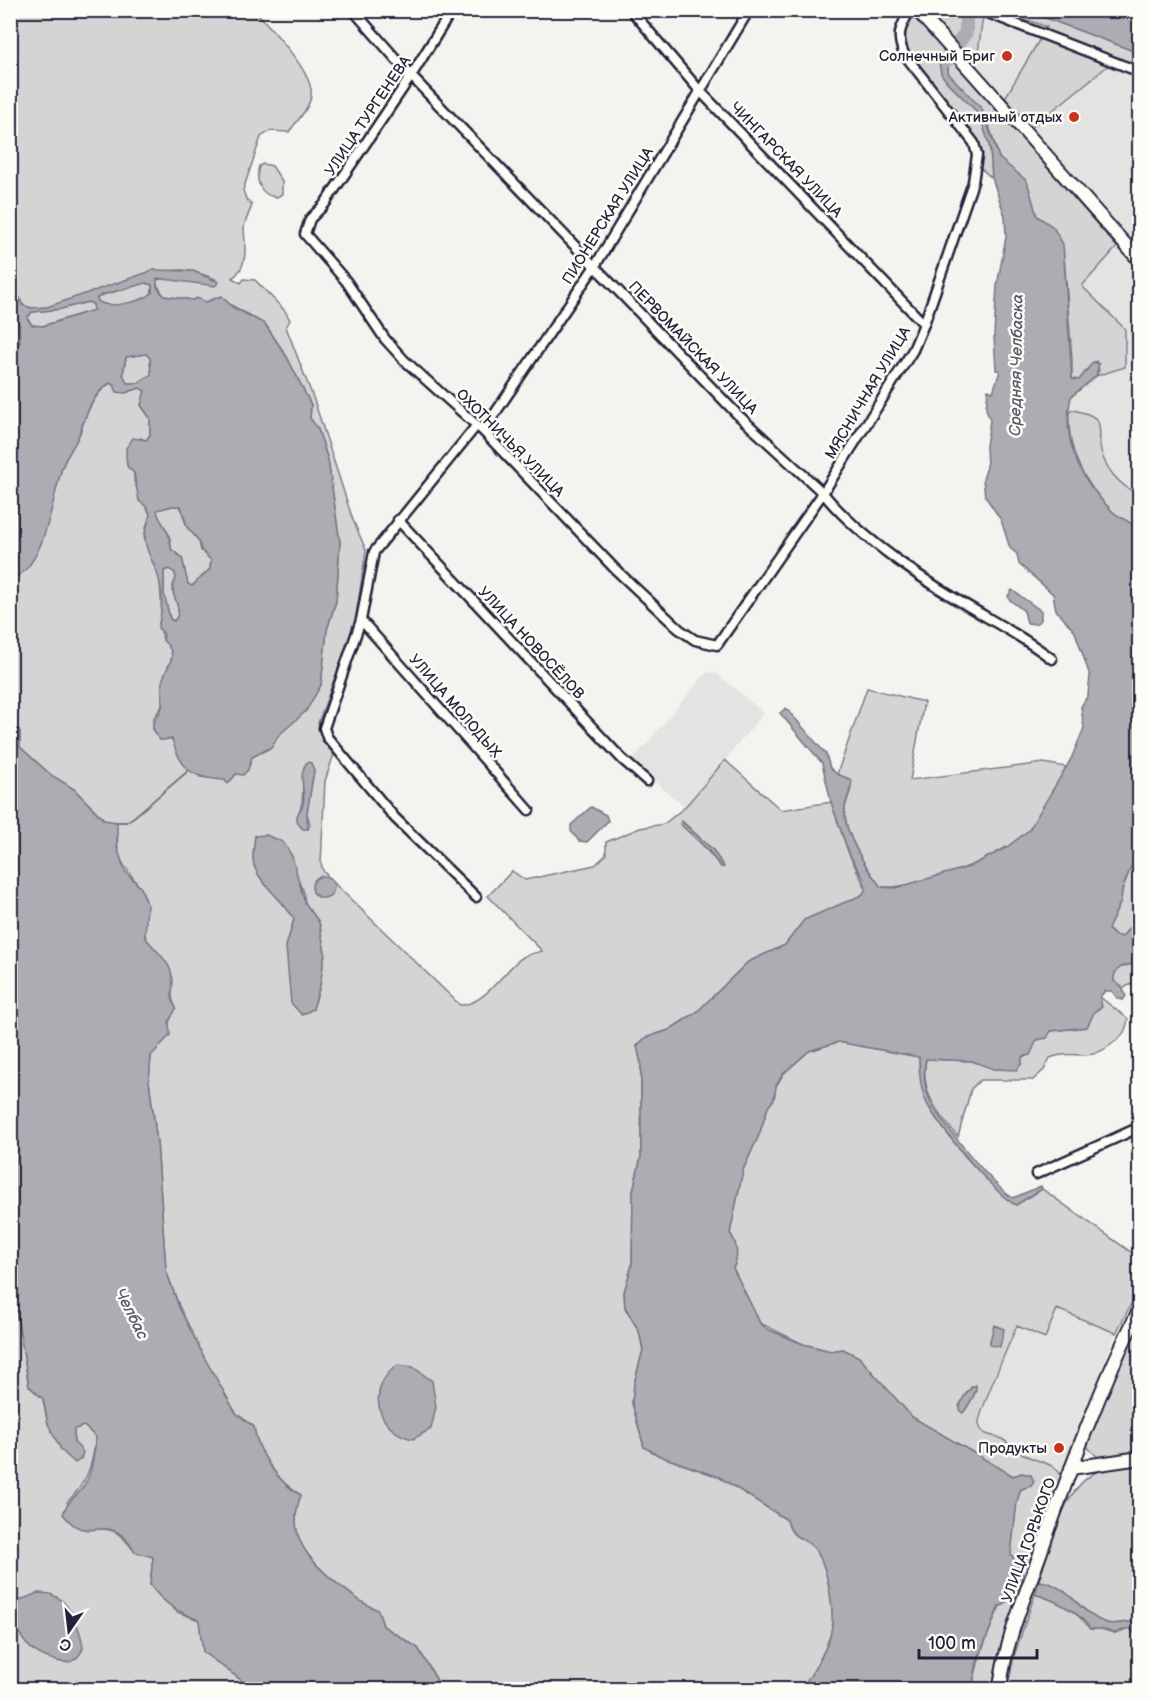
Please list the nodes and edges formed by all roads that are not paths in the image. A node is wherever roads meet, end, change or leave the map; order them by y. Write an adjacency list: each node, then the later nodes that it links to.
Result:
1 (353, 10): 9 (street, ПЕРВОМАЙСКАЯ УЛИЦА)
2 (452, 10): 9 (street, УЛИЦА ТУРГЕНЕВА)
3 (632, 10): 10 (street, ЧИНГАРСКАЯ УЛИЦА)
4 (749, 10): 10 (street, ПИОНЕРСКАЯ УЛИЦА)
5 (910, 10): 14 (street, МЯСНИЧНАЯ УЛИЦА)
6 (917, 10): 12 (street)
7 (980, 10): 8 (street)
8 (1140, 72)
9 (411, 76): 11 (street, УЛИЦА ТУРГЕНЕВА); 13 (street, ПЕРВОМАЙСКАЯ УЛИЦА)
10 (700, 91): 13 (street, ПИОНЕРСКАЯ УЛИЦА); 14 (street, ЧИНГАРСКАЯ УЛИЦА)
11 (305, 234): 15 (street, ОХОТНИЧЬЯ УЛИЦА)
12 (1140, 261)
13 (595, 266): 15 (street, ПИОНЕРСКАЯ УЛИЦА); 16 (street, ПЕРВОМАЙСКАЯ УЛИЦА)
14 (924, 324): 16 (street, МЯСНИЧНАЯ УЛИЦА)
15 (480, 428): 17 (street, ПИОНЕРСКАЯ УЛИЦА); 19 (street, ОХОТНИЧЬЯ УЛИЦА)
16 (823, 493): 19 (street, МЯСНИЧНАЯ УЛИЦА); 20 (street, ПЕРВОМАЙСКАЯ УЛИЦА)
17 (398, 520): 18 (street, ПИОНЕРСКАЯ УЛИЦА); 21 (street, УЛИЦА НОВОСЁЛОВ)
18 (361, 620): 22 (street, УЛИЦА МОЛОДЫХ); 23 (street, ПИОНЕРСКАЯ УЛИЦА)
19 (717, 645)
20 (1052, 659)
21 (647, 781)
22 (529, 810)
23 (476, 897)
24 (1140, 1127): 25 (street)
25 (1036, 1174)
26 (1140, 1308): 28 (street, УЛИЦА ГОРЬКОГО)
27 (1140, 1458): 28 (street)
28 (1071, 1468): 29 (street, УЛИЦА ГОРЬКОГО)
29 (1000, 1688)

